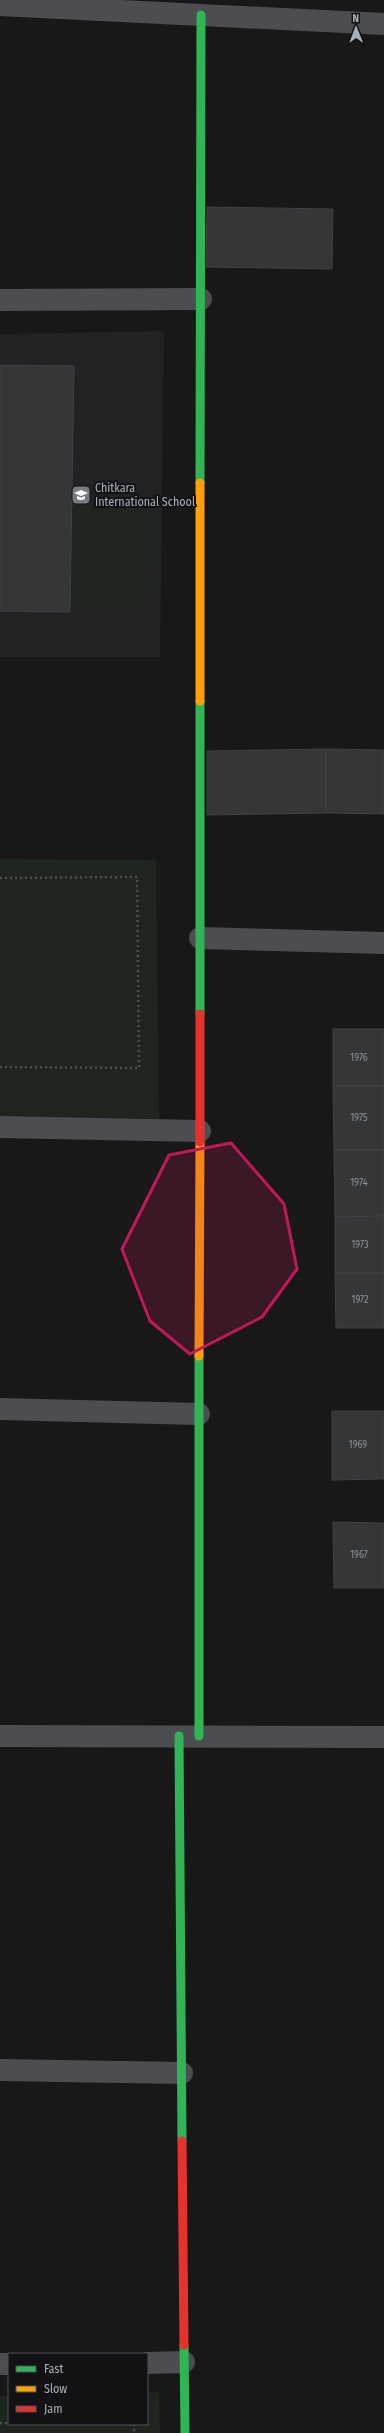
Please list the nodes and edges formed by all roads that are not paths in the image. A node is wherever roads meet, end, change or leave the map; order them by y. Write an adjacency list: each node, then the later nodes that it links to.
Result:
1 (0, 5): 2 (street)
2 (201, 15): 3 (street); 4 (street)
3 (384, 24)
4 (201, 299): 5 (street); 6 (street)
5 (0, 300)
6 (200, 938): 7 (street); 9 (street)
7 (384, 943)
8 (0, 1127): 9 (street)
9 (200, 1131): 11 (street)
10 (0, 1409): 11 (street)
11 (199, 1414): 13 (street)
12 (0, 1736): 13 (street)
13 (189, 1736): 14 (street); 16 (street)
14 (384, 1737)
15 (0, 2070): 16 (street)
16 (182, 2073): 17 (street)
17 (184, 2362): 18 (street); 19 (street)
18 (148, 2363)
19 (185, 2433)

